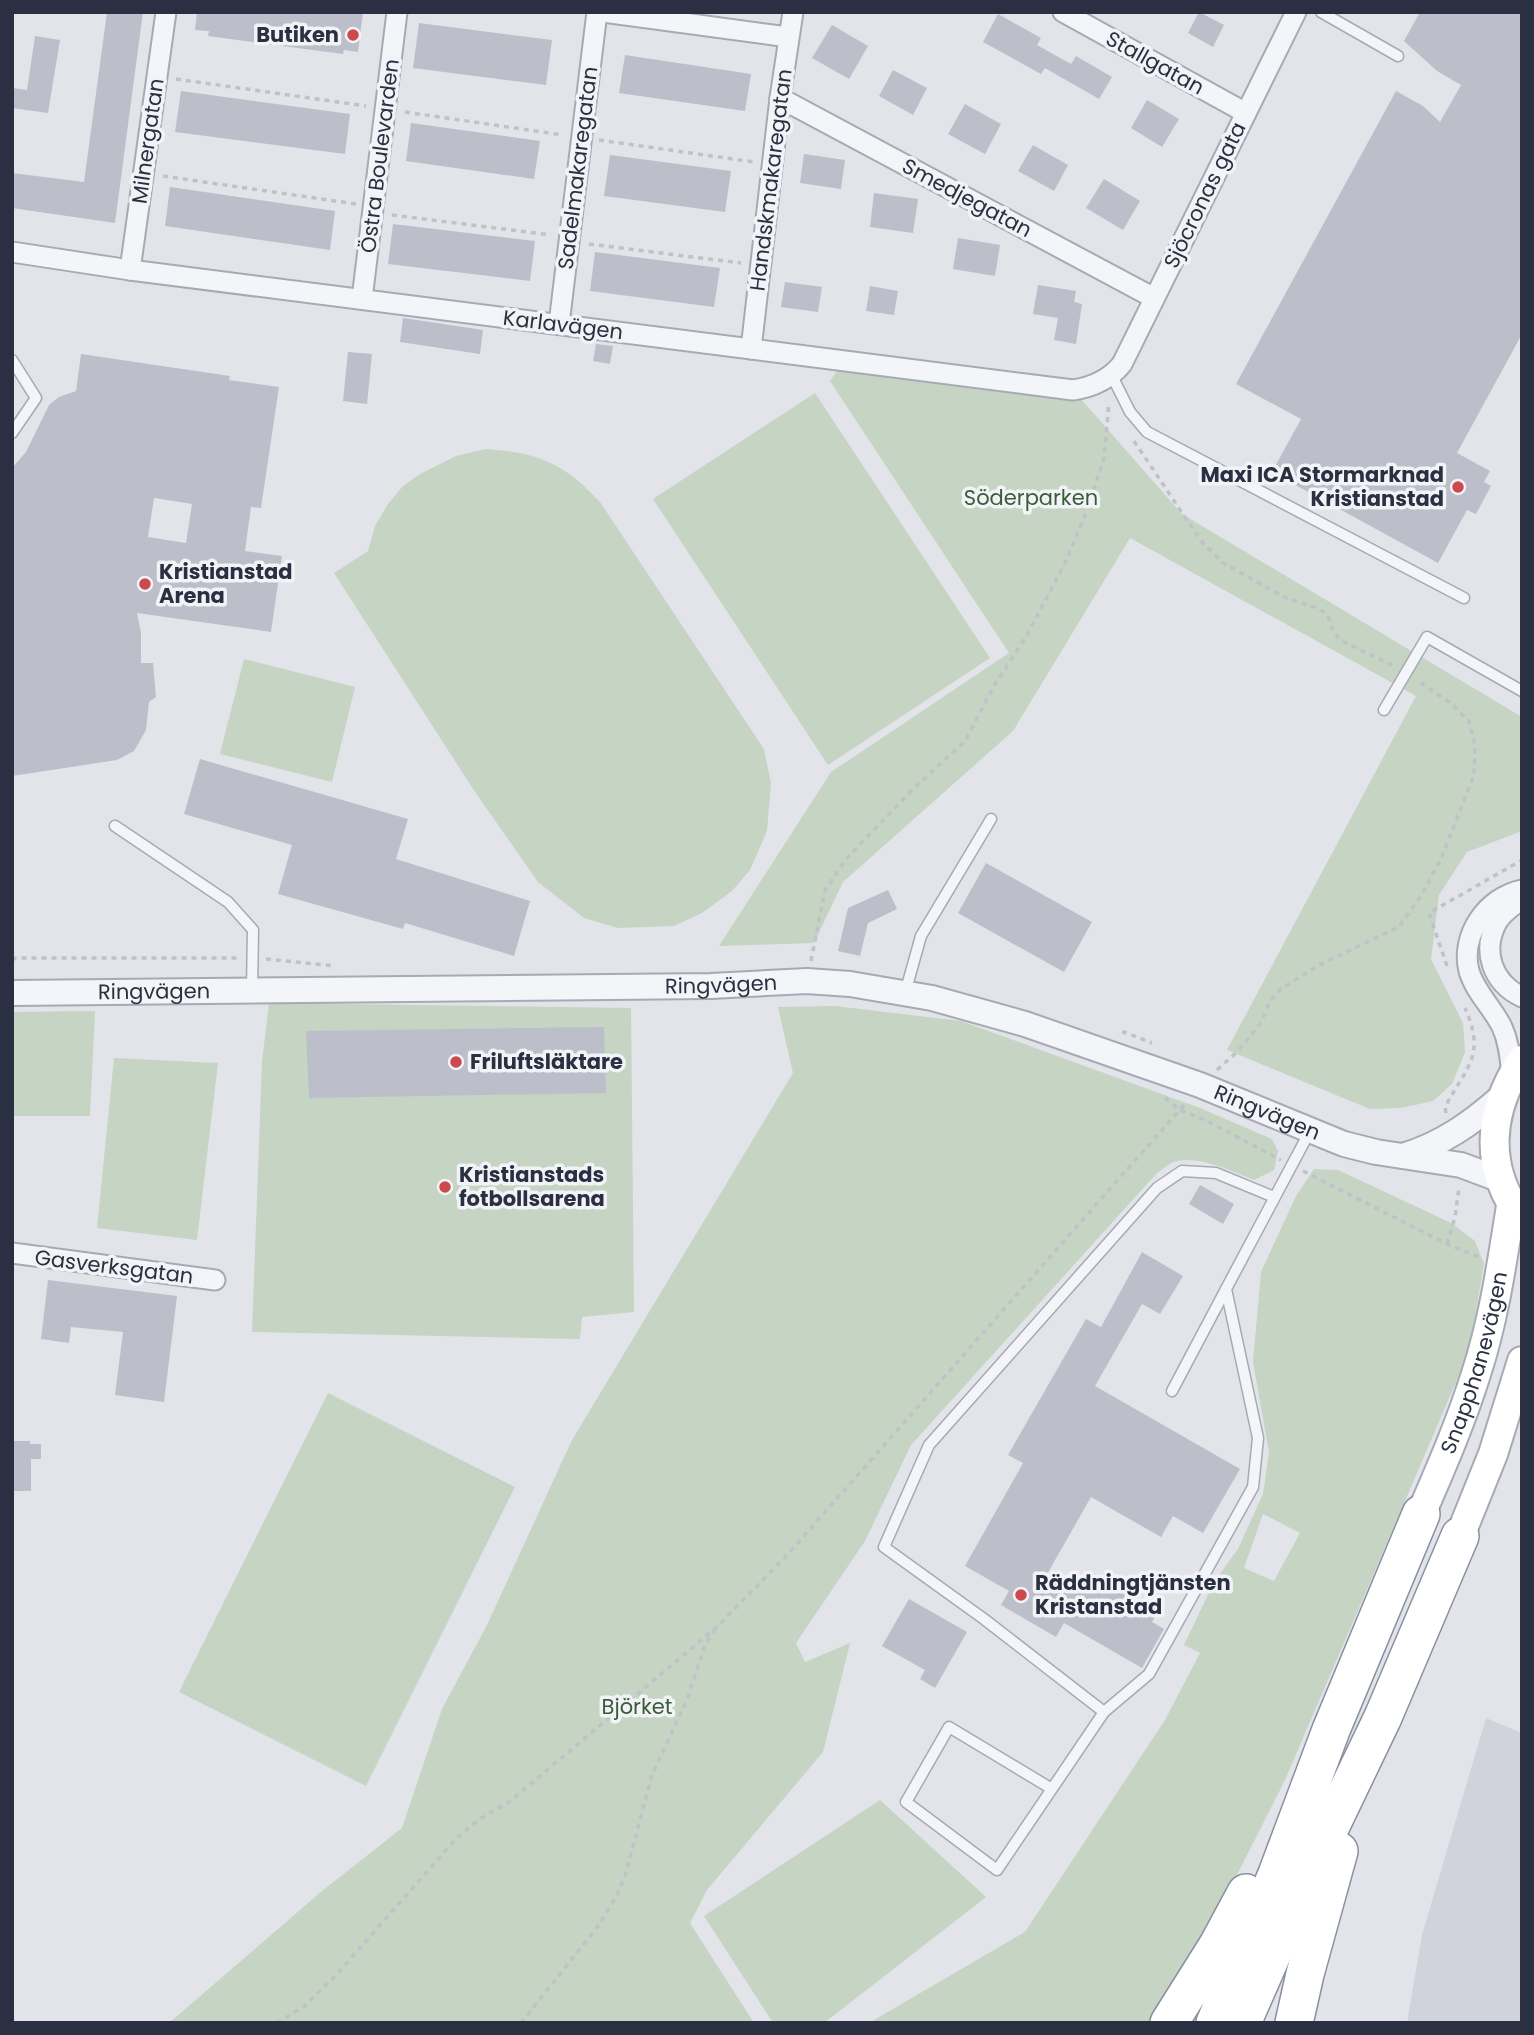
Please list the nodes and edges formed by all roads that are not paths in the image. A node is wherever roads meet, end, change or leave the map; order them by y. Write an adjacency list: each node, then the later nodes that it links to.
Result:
1 (166, 12): 14 (street, Milnergatan)
2 (397, 12): 16 (street, Östra Boulevarden)
3 (597, 12): 17 (street, Sadelmakaregatan)
4 (603, 12): 9 (street)
5 (793, 12): 9 (street, Handskmakaregatan)
6 (1063, 12): 12 (street, Stallgatan)
7 (1296, 12): 12 (street, Sjöcronas gata)
8 (1321, 12): 10 (lane)
9 (788, 37): 11 (street, Handskmakaregatan)
10 (1398, 56)
11 (780, 98): 15 (street, Smedjegatan); 18 (street, Handskmakaregatan)
12 (1246, 113): 15 (street, Sjöcronas gata)
13 (12, 252): 14 (street, Karlavägen)
14 (130, 270): 16 (street, Karlavägen)
15 (1154, 298): 20 (street, Sjöcronas gata)
16 (362, 299): 17 (street, Karlavägen)
17 (559, 324): 18 (street, Karlavägen)
18 (751, 349): 20 (street, Karlavägen)
19 (12, 360): 21 (lane)
20 (1106, 379): 22 (lane)
21 (12, 433)
22 (1464, 598)
23 (1522, 691): 24 (lane)
24 (1384, 710)
25 (992, 819): 31 (lane)
26 (115, 826): 29 (lane)
27 (1522, 890): 33 (street)
28 (1522, 899): 32 (street)
29 (252, 989): 30 (street, Ringvägen); 31 (street, Ringvägen)
30 (12, 993)
31 (905, 993): 34 (street, Ringvägen)
32 (1522, 997)
33 (1512, 1077): 35 (street); 37 (main road, Snapphanevägen)
34 (1310, 1131): 35 (street, Ringvägen); 36 (lane)
35 (1399, 1157): 37 (street, Ringvägen)
36 (1274, 1197): 40 (lane); 45 (lane)
37 (1511, 1202): 43 (main road, Snapphanevägen)
38 (12, 1253): 39 (street, Gasverksgatan)
39 (215, 1280)
40 (1226, 1289): 42 (lane); 45 (lane)
41 (1522, 1361): 44 (main road, Snapphanevägen)
42 (1172, 1391)
43 (1421, 1514): 47 (highway)
44 (1460, 1536): 46 (highway)
45 (1104, 1712): 48 (lane)
46 (1383, 1717): 51 (highway); 52 (highway)
47 (1331, 1730): 49 (highway); 50 (highway)
48 (1052, 1789): 48 (lane)
49 (1169, 2023)
50 (1215, 2023)
51 (1242, 2023)
52 (1294, 2023)

